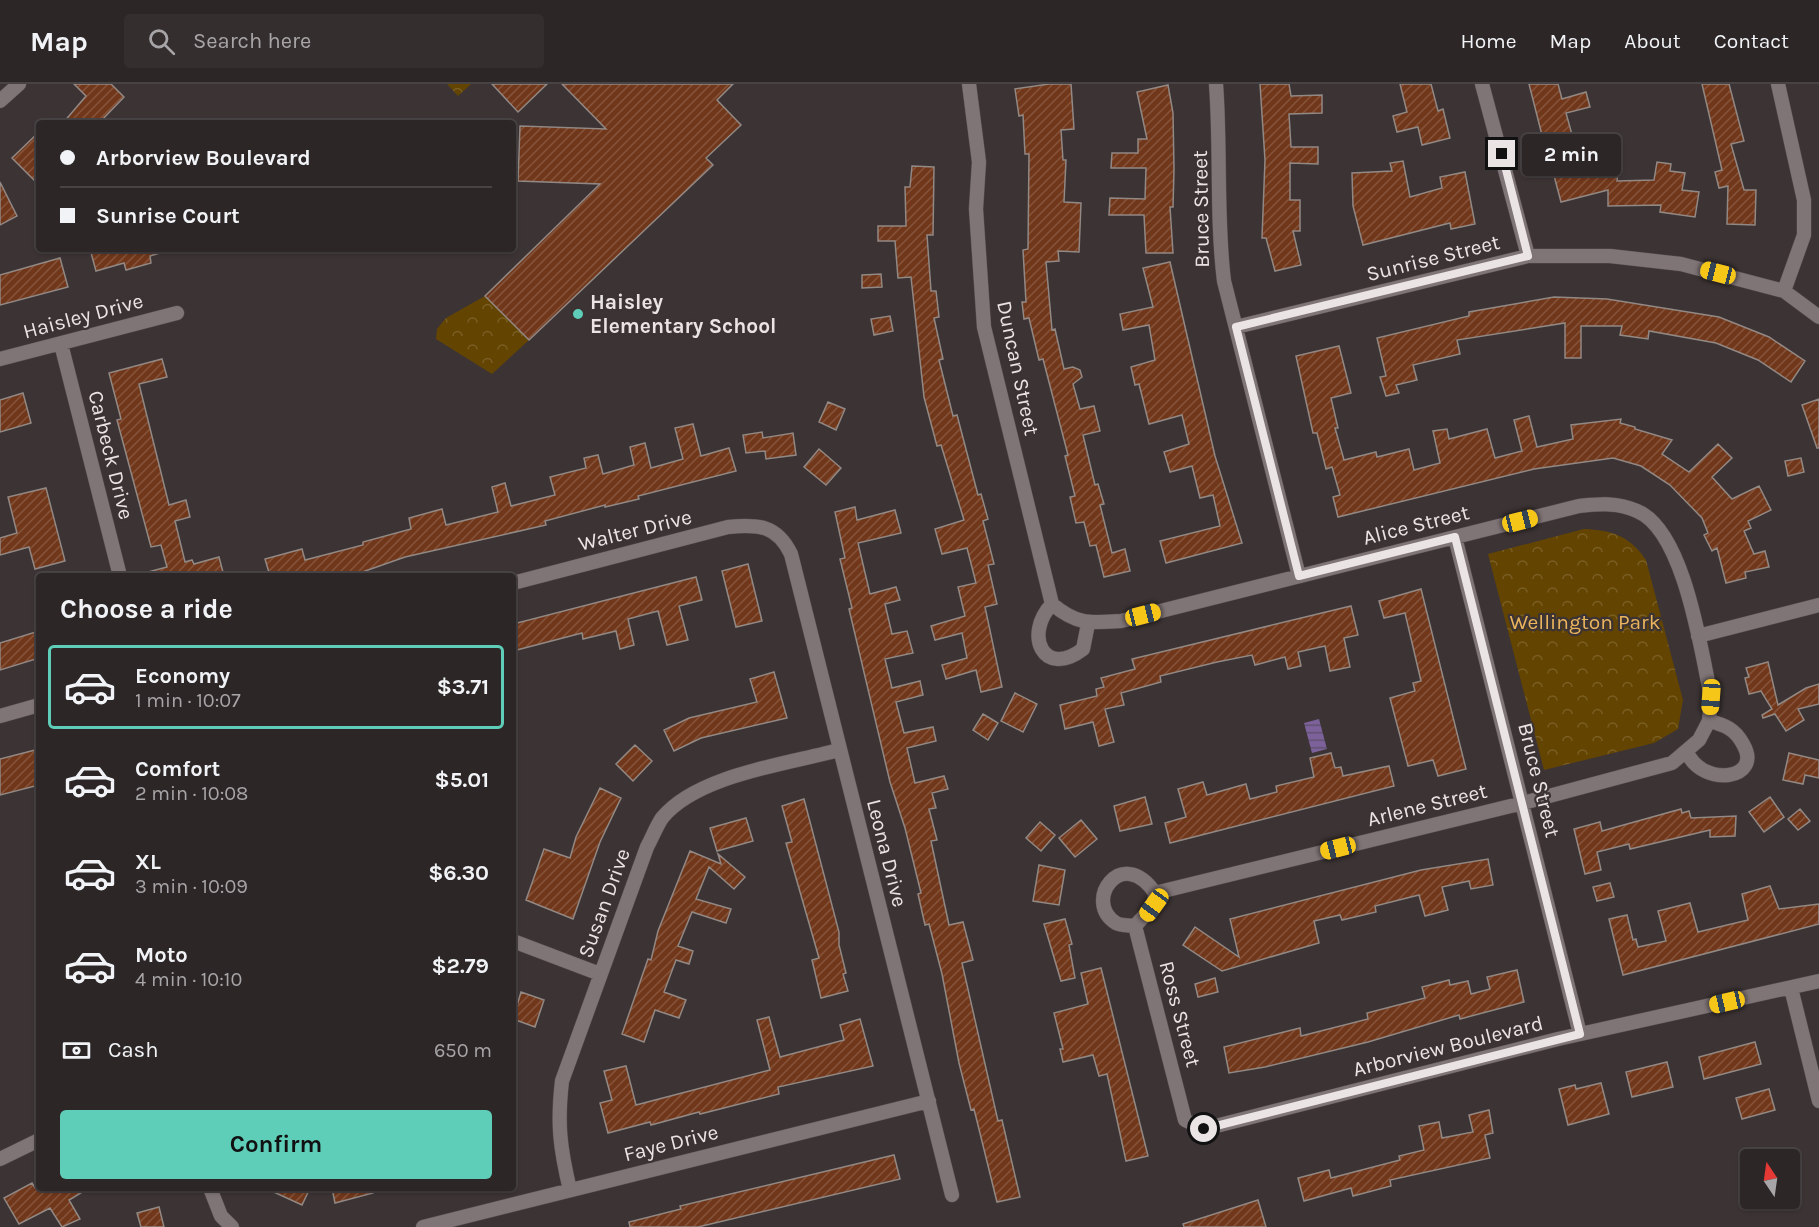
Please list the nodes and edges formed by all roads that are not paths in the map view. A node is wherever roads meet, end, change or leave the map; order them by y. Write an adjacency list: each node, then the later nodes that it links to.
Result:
1 (19, 84): 6 (street)
2 (969, 84): 19 (street, Duncan Street)
3 (1216, 84): 11 (street, Bruce Street)
4 (1482, 84): 7 (street)
5 (1778, 84): 8 (street)
6 (0, 101)
7 (1528, 256): 8 (street, Sunrise Street); 11 (street, Sunrise Street)
8 (1784, 291): 10 (street)
9 (177, 313): 12 (street, Haisley Drive)
10 (1819, 316)
11 (1236, 327): 17 (street, Bruce Street)
12 (61, 344): 13 (street, Haisley Drive); 16 (street, Carbeck Drive)
13 (0, 359)
14 (769, 530): 18 (street, Walter Drive); 26 (street, Leona Drive)
15 (1455, 537): 17 (street, Alice Street); 22 (street, Alice Street); 28 (street, Bruce Street)
16 (119, 573)
17 (1299, 576): 21 (street, Alice Street)
18 (516, 582)
19 (1052, 604): 21 (street, Alice Street); 21 (street)
20 (1819, 605): 22 (street)
21 (1088, 624)
22 (1698, 636): 25 (street)
23 (36, 706): 24 (street)
24 (0, 716)
25 (1709, 721): 27 (street, Arlene Street); 27 (street)
26 (839, 750): 32 (street, Susan Drive); 36 (street, Leona Drive)
27 (1687, 752): 28 (street, Arlene Street)
28 (1523, 803): 29 (street, Arlene Street); 35 (street, Bruce Street)
29 (1155, 893): 30 (street); 30 (street)
30 (1135, 926): 38 (street, Ross Street)
31 (516, 942): 32 (street)
32 (600, 974): 41 (street, Susan Drive)
33 (1819, 981): 34 (street, Arborview Boulevard)
34 (1791, 988): 35 (street, Arborview Boulevard); 37 (street)
35 (1580, 1034): 38 (street, Arborview Boulevard)
36 (929, 1101): 41 (street, Faye Drive); 43 (street, Leona Drive)
37 (1819, 1101)
38 (1229, 1123)
39 (36, 1141): 40 (street)
40 (0, 1159)
41 (570, 1190): 45 (street, Faye Drive)
42 (211, 1191): 44 (street)
43 (952, 1195)
44 (232, 1227)
45 (423, 1227)

